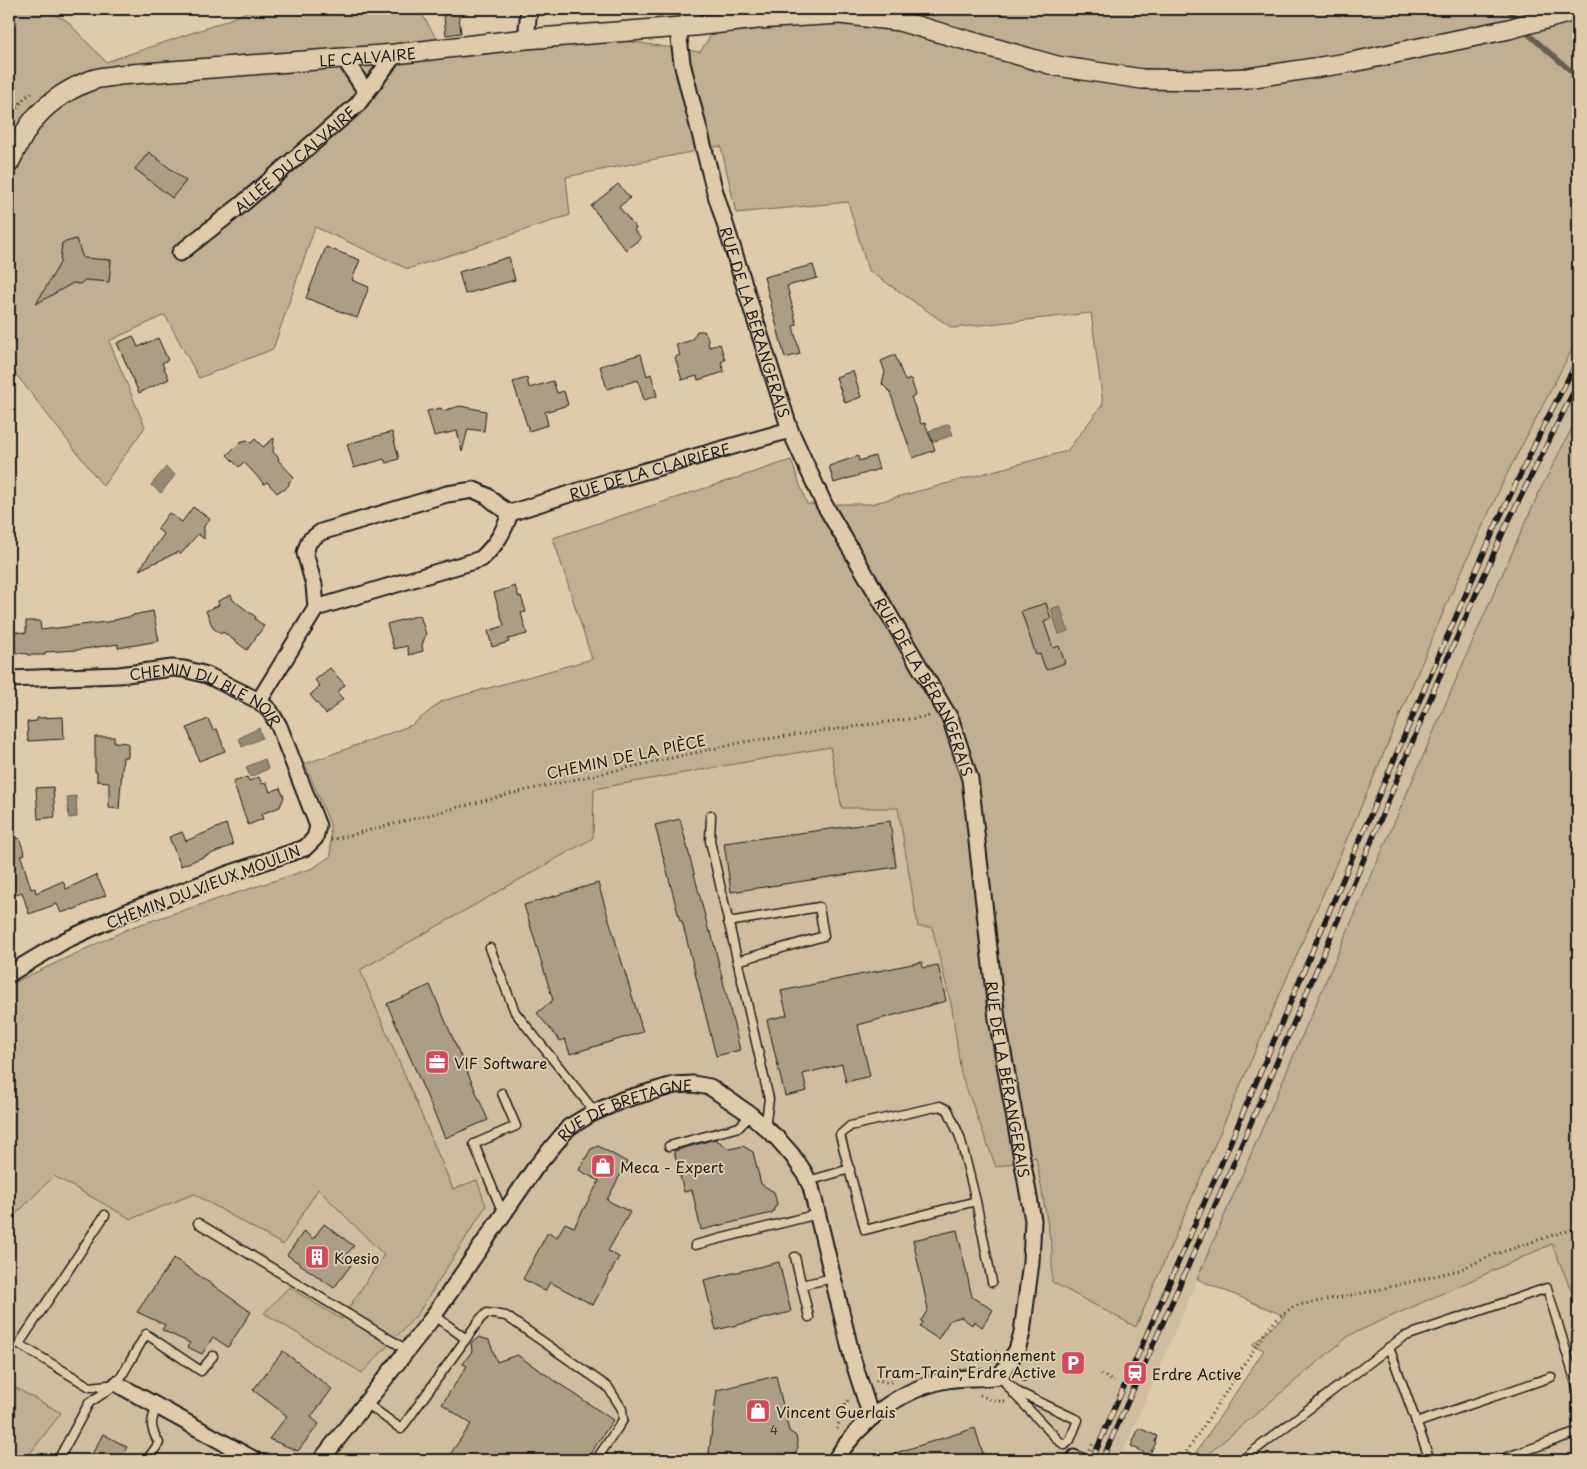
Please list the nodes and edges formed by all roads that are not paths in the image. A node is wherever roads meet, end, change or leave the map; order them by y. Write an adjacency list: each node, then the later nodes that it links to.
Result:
1 (529, 9): 5 (street)
2 (694, 9): 4 (street)
3 (1578, 10): 4 (street, LE CALVAIRE)
4 (682, 27): 5 (street, LE CALVAIRE); 11 (street, RUE DE LA BÉRANGERAIS)
5 (526, 39): 6 (street, LE CALVAIRE)
6 (395, 54): 7 (street, LE CALVAIRE); 8 (street, ALLÉE DU CALVAIRE)
7 (344, 58): 8 (street); 9 (street, LE CALVAIRE)
8 (366, 92): 10 (street, ALLÉE DU CALVAIRE)
9 (9, 163)
10 (180, 253)
11 (790, 430): 12 (street, RUE DE LA CLAIRIÈRE); 45 (street, RUE DE LA BÉRANGERAIS)
12 (510, 512): 13 (street); 13 (street)
13 (316, 608): 15 (street)
14 (9, 679): 15 (street, CHEMIN DU BLÉ NOIR)
15 (259, 701): 17 (street, CHEMIN DU BLÉ NOIR)
16 (711, 815): 18 (lane)
17 (316, 838): 21 (street, CHEMIN DU VIEUX MOULIN)
18 (728, 922): 20 (lane); 20 (lane)
19 (490, 948): 23 (lane)
20 (737, 961): 25 (lane)
21 (9, 974)
22 (502, 1093): 30 (lane)
23 (595, 1112): 24 (street, RUE DE BRETAGNE); 30 (street, RUE DE BRETAGNE)
24 (751, 1115): 25 (street, RUE DE BRETAGNE); 26 (lane)
25 (765, 1127): 28 (street, RUE DE BRETAGNE)
26 (669, 1146)
27 (850, 1169): 28 (lane); 29 (lane); 29 (lane)
28 (808, 1181): 31 (street, RUE DE BRETAGNE)
29 (976, 1201): 37 (lane)
30 (503, 1214): 39 (street, RUE DE BRETAGNE)
31 (818, 1214): 34 (lane); 36 (street, RUE DE BRETAGNE)
32 (105, 1215): 47 (lane)
33 (198, 1223): 43 (lane)
34 (696, 1245)
35 (795, 1257): 38 (lane)
36 (833, 1278): 38 (lane); 51 (street, RUE DE BRETAGNE)
37 (992, 1282)
38 (801, 1285): 40 (lane)
39 (434, 1315): 41 (lane); 43 (street, RUE DE BRETAGNE)
40 (808, 1317)
41 (466, 1339): 49 (lane); 60 (lane)
42 (1389, 1347): 48 (lane); 52 (lane); 62 (lane)
43 (407, 1350): 49 (street, RUE DE BRETAGNE)
44 (213, 1356): 47 (lane)
45 (1000, 1376): 51 (street); 54 (lane); 54 (lane)
46 (1551, 1377): 52 (lane)
47 (117, 1384): 50 (street); 56 (lane)
48 (1578, 1390)
49 (366, 1402): 59 (street, RUE DE BRETAGNE)
50 (157, 1406): 57 (lane); 58 (street)
51 (871, 1417): 61 (street)
52 (1416, 1424): 63 (lane)
53 (1578, 1432): 64 (lane)
54 (1065, 1445): 55 (lane)
55 (1078, 1458)
56 (58, 1460)
57 (147, 1460)
58 (254, 1460)
59 (321, 1460)
60 (596, 1460)
61 (835, 1460)
62 (1242, 1460)
63 (1430, 1460)
64 (1499, 1460)

